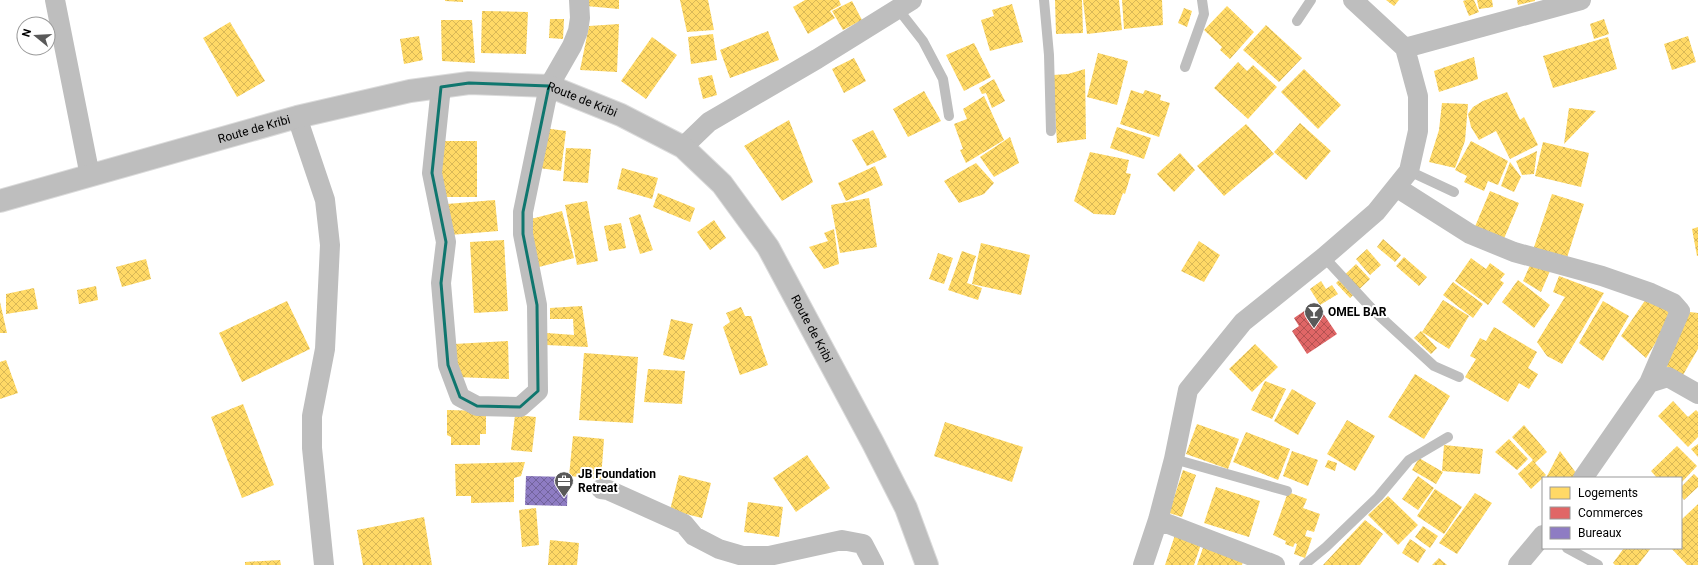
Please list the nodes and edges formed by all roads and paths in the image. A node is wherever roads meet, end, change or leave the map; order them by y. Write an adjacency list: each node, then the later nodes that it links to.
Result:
1 (55, 0): 19 (street)
2 (579, 0): 12 (street)
3 (1044, 0): 16 (lane)
4 (1202, 0): 11 (lane)
5 (1311, 0): 9 (lane)
6 (1353, 0): 10 (street)
7 (1581, 0): 10 (street)
8 (905, 4): 14 (lane); 17 (street)
9 (1298, 21)
10 (1405, 48): 18 (street)
11 (1185, 67)
12 (549, 86): 13 (main road, Route de Kribi); 13 (street); 17 (main road, Route de Kribi)
13 (441, 87): 15 (main road, Route de Kribi)
14 (949, 116)
15 (297, 117): 19 (main road, Route de Kribi); 35 (street)
16 (1051, 131)
17 (683, 147): 37 (main road, Route de Kribi)
18 (1408, 171): 20 (street); 21 (lane)
19 (90, 176): 22 (main road, Route de Kribi)
20 (1396, 187): 23 (street); 25 (street)
21 (1454, 192)
22 (0, 201)
23 (1324, 257): 24 (lane); 28 (street)
24 (1459, 377)
25 (1649, 383): 26 (street); 29 (street)
26 (1698, 394)
27 (1448, 437): 40 (lane)
28 (1174, 459): 31 (lane); 32 (street)
29 (1584, 477)
30 (601, 489): 36 (street)
31 (1287, 491)
32 (1158, 520): 38 (street); 39 (street)
33 (1542, 536): 41 (street)
34 (1569, 549): 42 (lane)
35 (324, 565)
36 (874, 565)
37 (927, 565)
38 (1143, 565)
39 (1275, 565)
40 (1304, 565)
41 (1518, 565)
42 (1598, 565)

